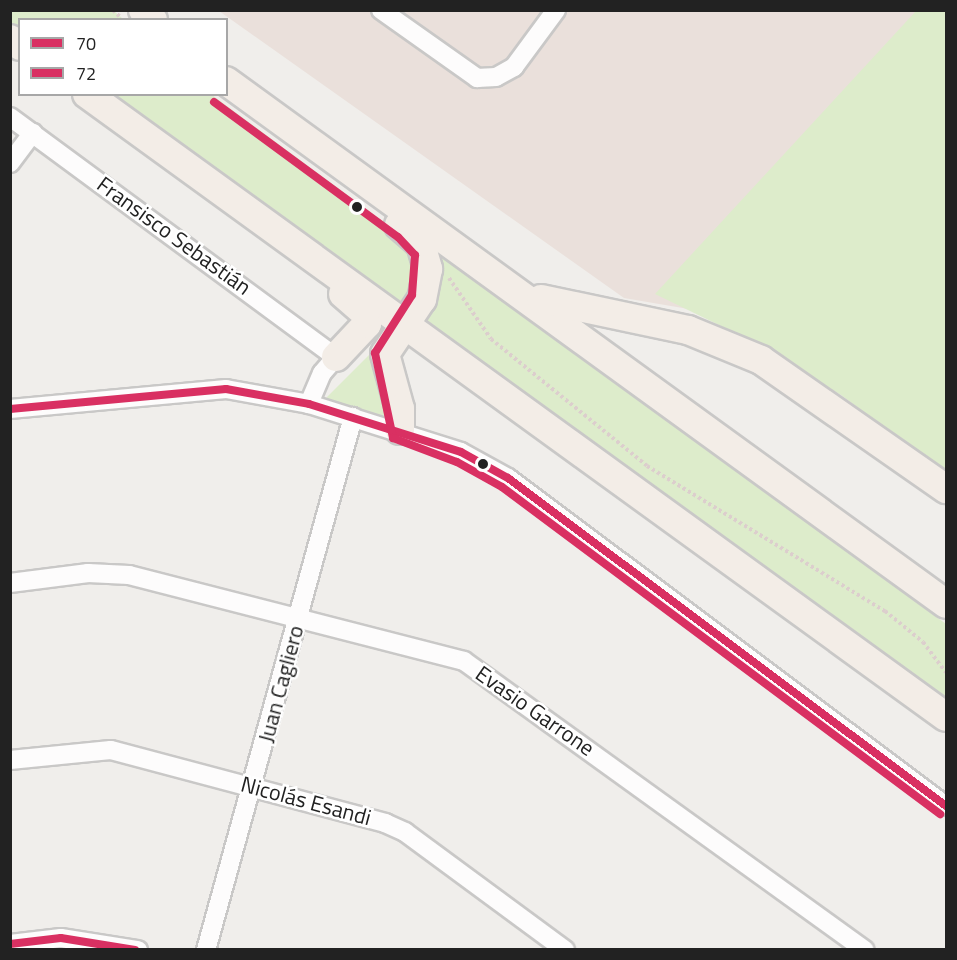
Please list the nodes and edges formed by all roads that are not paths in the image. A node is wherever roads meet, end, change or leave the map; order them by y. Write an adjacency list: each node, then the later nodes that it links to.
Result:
1 (381, 10): 2 (street)
2 (556, 10)
3 (228, 82): 10 (main road)
4 (90, 96): 9 (main road)
5 (223, 96): 11 (main road)
6 (10, 117): 7 (street, Fransisco Sebastián)
7 (33, 133): 8 (street); 12 (street, Fransisco Sebastián)
8 (10, 164)
9 (294, 244): 11 (main road); 12 (main road)
10 (516, 290): 17 (main road); 19 (main road)
11 (399, 333): 16 (main road); 21 (main road)
12 (336, 357): 13 (street)
13 (309, 404): 14 (street); 15 (street)
14 (10, 410)
15 (353, 417): 16 (street); 20 (street, Juan Cagliero)
16 (400, 430): 24 (street)
17 (946, 489)
18 (10, 583): 20 (street, Evasio Garrone)
19 (946, 604)
20 (299, 618): 23 (street, Juan Cagliero); 29 (street, Evasio Garrone)
21 (946, 717)
22 (10, 759): 23 (street, Nicolás Esandi)
23 (253, 786): 27 (street, Juan Cagliero); 28 (street, Nicolás Esandi)
24 (946, 806)
25 (10, 944): 26 (street)
26 (138, 950)
27 (206, 950)
28 (565, 950)
29 (865, 950)

